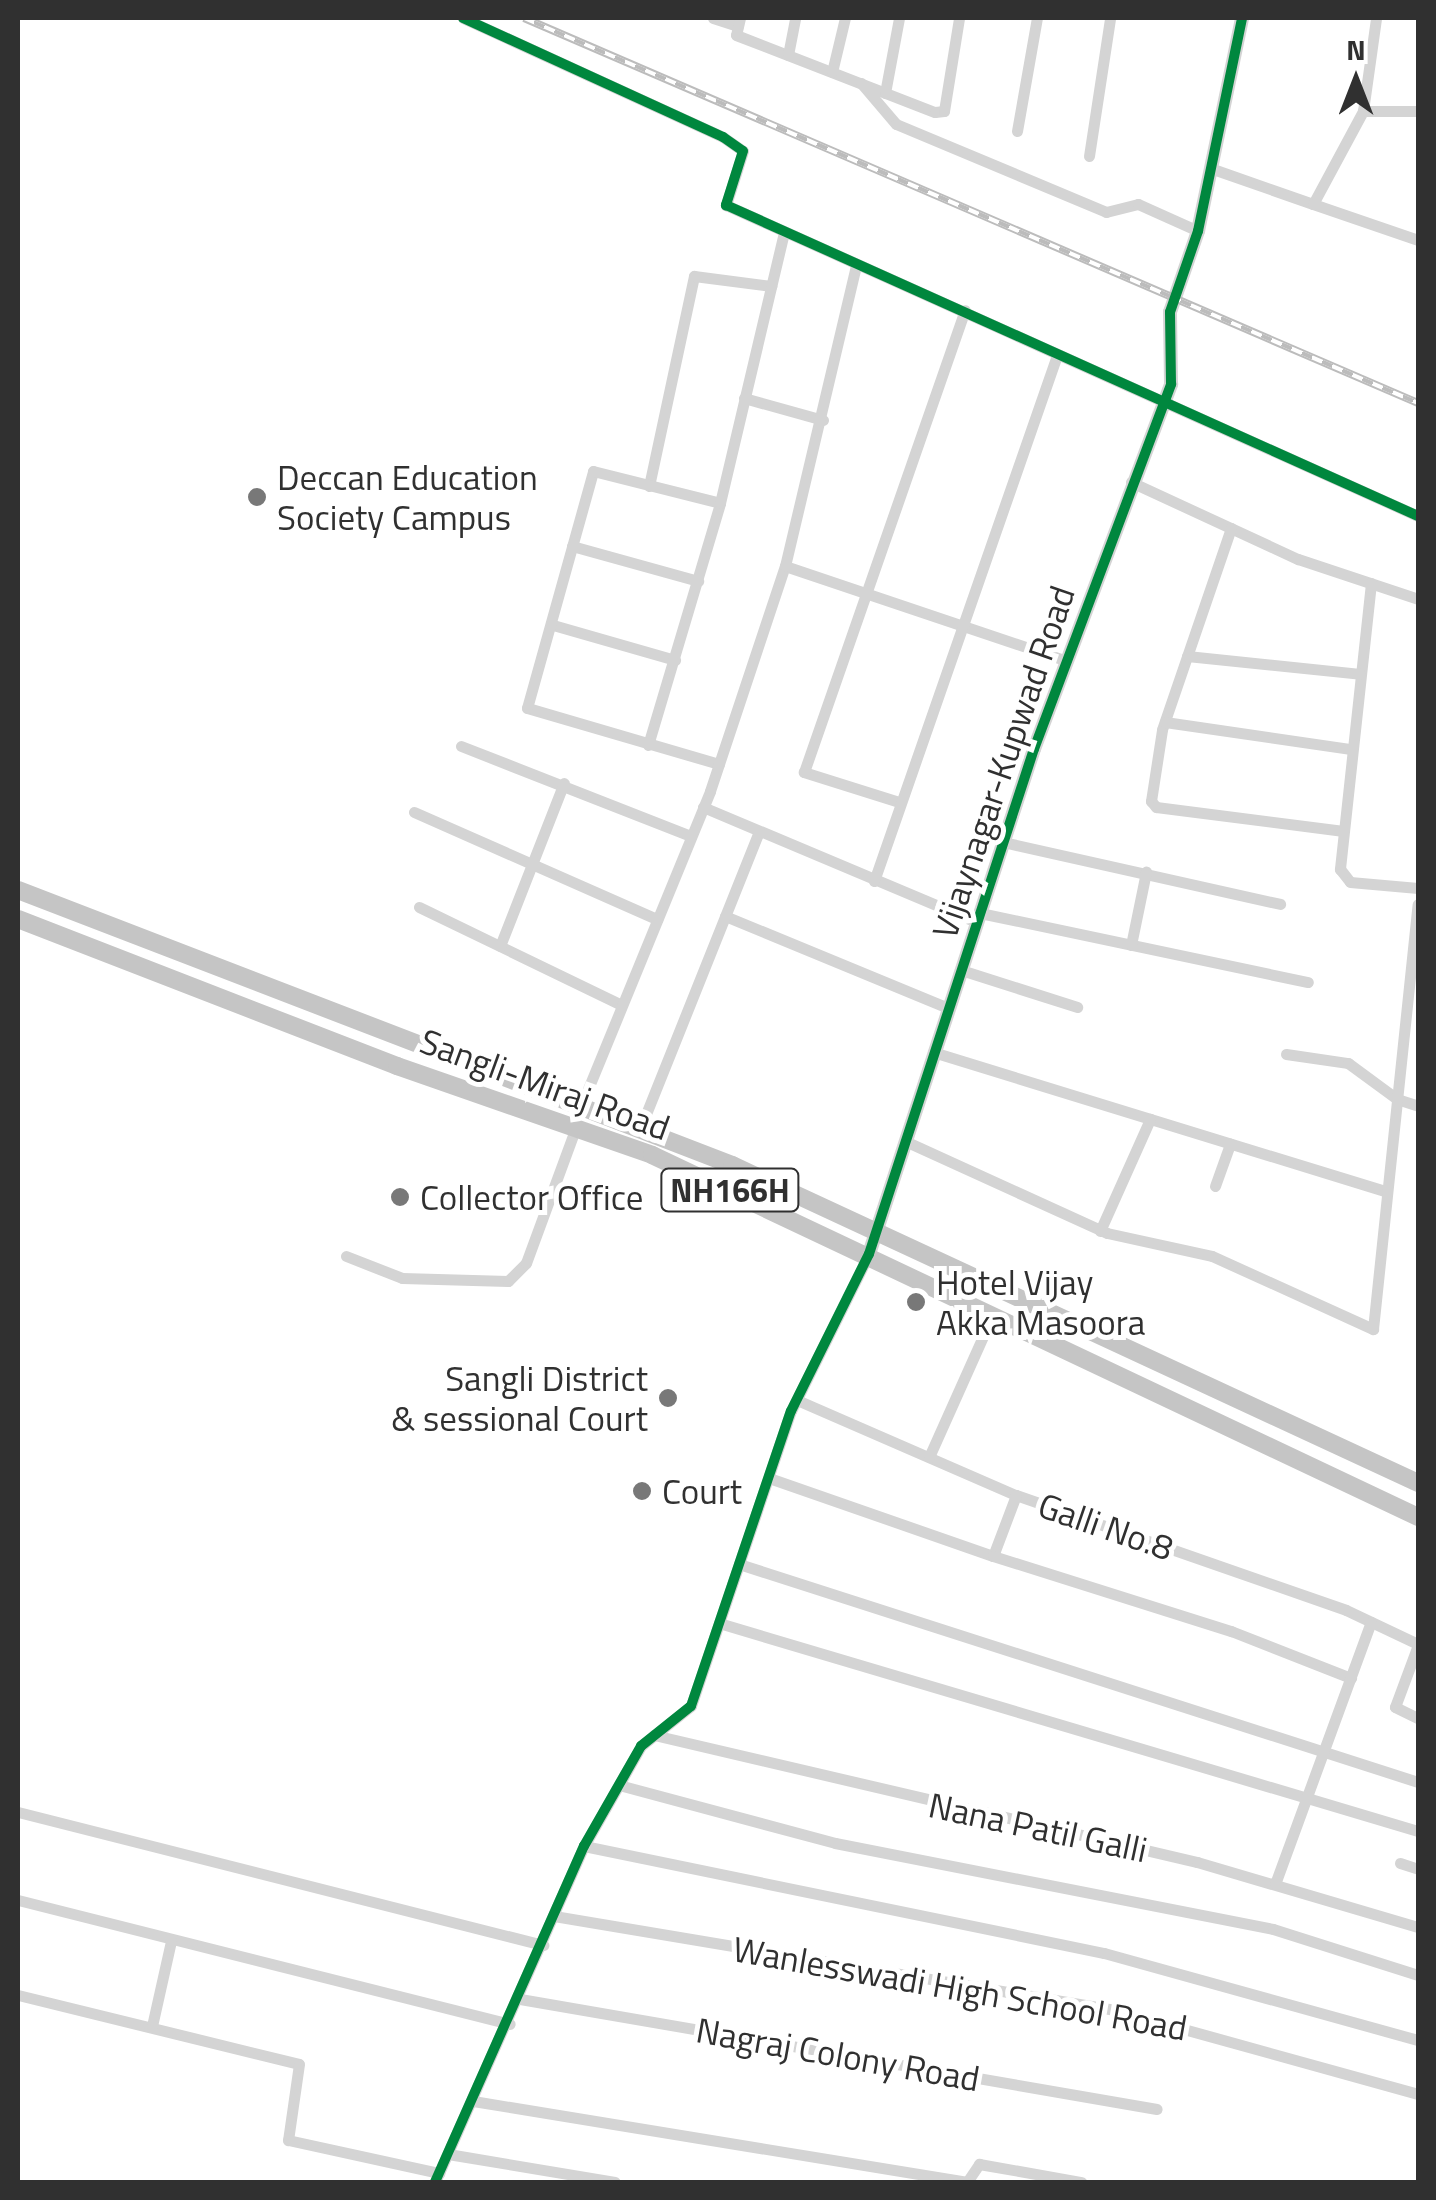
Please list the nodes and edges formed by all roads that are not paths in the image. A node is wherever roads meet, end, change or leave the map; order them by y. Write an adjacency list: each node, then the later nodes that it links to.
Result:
1 (463, 18): 23 (street)
2 (713, 18): 11 (street)
3 (794, 18): 12 (street)
4 (845, 18): 13 (street)
5 (900, 18): 15 (street)
6 (959, 18): 15 (street)
7 (1037, 18): 18 (street)
8 (1110, 18): 19 (street)
9 (1242, 18): 20 (street)
10 (1376, 18): 16 (street)
11 (739, 22): 12 (street)
12 (788, 55): 13 (street)
13 (832, 72): 14 (street)
14 (861, 83): 15 (street); 22 (street)
15 (886, 93)
16 (1364, 111): 17 (street); 21 (street)
17 (1418, 111)
18 (1017, 131)
19 (1089, 156)
20 (1210, 168): 21 (street); 22 (street)
21 (1313, 204): 24 (street)
22 (1198, 230): 30 (street, Vijaynagar-Kupwad Road)
23 (784, 232): 25 (street); 26 (street)
24 (1418, 240)
25 (856, 266): 27 (street); 31 (street)
26 (771, 286): 29 (street); 33 (street)
27 (965, 310): 28 (street); 41 (street)
28 (1056, 358): 30 (street); 44 (street)
29 (744, 398): 31 (street); 34 (street)
30 (1160, 403): 32 (street, Vijaynagar-Kupwad Road); 35 (street)
31 (823, 420): 38 (street)
32 (1132, 482): 36 (street); 47 (street, Vijaynagar-Kupwad Road)
33 (649, 486): 34 (street); 37 (street)
34 (720, 503): 39 (street)
35 (1418, 516)
36 (1231, 528): 40 (street); 45 (street)
37 (572, 546): 39 (street); 43 (street)
38 (785, 566): 41 (street); 53 (street)
39 (698, 581): 46 (street)
40 (1371, 584): 42 (street); 48 (street)
41 (862, 592): 44 (street); 55 (street)
42 (1418, 600)
43 (553, 625): 46 (street); 50 (street)
44 (962, 626): 47 (street); 55 (street)
45 (1188, 656): 48 (street); 49 (street)
46 (675, 660): 50 (street)
47 (1065, 660): 61 (street, Vijaynagar-Kupwad Road)
48 (1360, 674): 52 (street)
49 (1165, 722): 52 (street); 58 (street)
50 (648, 745): 53 (street)
51 (460, 746): 54 (street)
52 (1351, 749): 58 (street)
53 (719, 764): 56 (street)
54 (564, 783): 60 (street); 62 (street)
55 (899, 802): 64 (street)
56 (703, 807): 59 (street); 60 (street)
57 (414, 812): 62 (street)
58 (1344, 831): 65 (street)
59 (759, 832): 64 (street); 70 (street)
60 (692, 836): 72 (street)
61 (1003, 842): 63 (street); 71 (street, Vijaynagar-Kupwad Road)
62 (532, 863): 72 (street); 75 (street)
63 (1146, 872): 67 (street); 74 (street)
64 (874, 881): 71 (street)
65 (1418, 888)
66 (18, 890): 84 (highway, Sangli-Miraj Road)
67 (1280, 904)
68 (1418, 904): 83 (street)
69 (419, 907): 75 (street)
70 (725, 916): 80 (street); 88 (street)
71 (978, 917): 74 (street); 76 (street, Vijaynagar-Kupwad Road)
72 (657, 919): 78 (street)
73 (18, 920): 87 (highway, Sangli-Miraj Road / NH166H)
74 (1131, 945): 77 (street)
75 (500, 946): 78 (street)
76 (961, 970): 79 (street); 80 (street, Vijaynagar-Kupwad Road)
77 (1308, 982)
78 (622, 1005): 84 (street)
79 (1077, 1007)
80 (948, 1008): 81 (street, Vijaynagar-Kupwad Road)
81 (933, 1052): 86 (street); 89 (street, Vijaynagar-Kupwad Road)
82 (1286, 1054): 83 (street)
83 (1397, 1099): 85 (street); 92 (street)
84 (581, 1106): 88 (highway, Sangli-Miraj Road)
85 (1418, 1106)
86 (1150, 1119): 90 (street); 94 (street)
87 (576, 1127): 95 (highway, Sangli-Miraj Road / NH166H); 96 (street)
88 (640, 1129): 93 (highway, Sangli-Miraj Road)
89 (905, 1141): 93 (street, Vijaynagar-Kupwad Road); 94 (street)
90 (1230, 1144): 91 (street); 92 (street)
91 (1215, 1186)
92 (1386, 1191): 94 (street)
93 (876, 1230): 95 (street, Vijaynagar-Kupwad Road); 101 (highway, Sangli-Miraj Road)
94 (1100, 1231)
95 (869, 1254): 97 (highway, Sangli-Miraj Road / NH166H); 98 (street)
96 (346, 1256)
97 (993, 1314): 99 (street); 103 (highway, Sangli-Miraj Road / NH166H)
98 (797, 1400): 99 (street, Galli No.8); 100 (street)
99 (929, 1458): 102 (street, Galli No.8)
100 (768, 1478): 104 (street); 105 (street)
101 (1418, 1483)
102 (1016, 1495): 104 (street); 106 (street, Galli No.8)
103 (1418, 1517)
104 (993, 1556): 109 (street)
105 (739, 1564): 107 (street); 112 (street)
106 (1371, 1622): 108 (street, Galli No.8); 109 (street)
107 (719, 1623): 111 (street); 115 (street)
108 (1418, 1644): 110 (street)
109 (1351, 1678): 112 (street)
110 (1418, 1718)
111 (654, 1735): 114 (street); 121 (street, Nana Patil Galli)
112 (1322, 1756): 113 (street); 115 (street)
113 (1418, 1782)
114 (618, 1785): 118 (street); 127 (street)
115 (1308, 1795): 117 (street); 121 (street)
116 (18, 1812): 126 (street)
117 (1418, 1830)
118 (584, 1846): 123 (street); 132 (street)
119 (1400, 1863): 120 (street)
120 (1418, 1869)
121 (1275, 1884): 124 (street, Nana Patil Galli)
122 (18, 1900): 125 (street)
123 (554, 1916): 126 (street); 133 (street, Wanlesswadi High School Road)
124 (1418, 1927)
125 (171, 1941): 130 (street); 131 (street)
126 (542, 1945): 129 (street)
127 (1418, 1975)
128 (18, 1995): 131 (street)
129 (520, 1999): 130 (street); 135 (street, Nagraj Colony Road)
130 (510, 2024): 134 (street)
131 (152, 2026): 137 (street)
132 (1418, 2040)
133 (1418, 2094)
134 (473, 2101): 136 (street); 139 (street)
135 (1156, 2108)
136 (448, 2154): 137 (street); 138 (street)
137 (437, 2178)
138 (615, 2182)
139 (967, 2182): 140 (street)
140 (1081, 2182)

